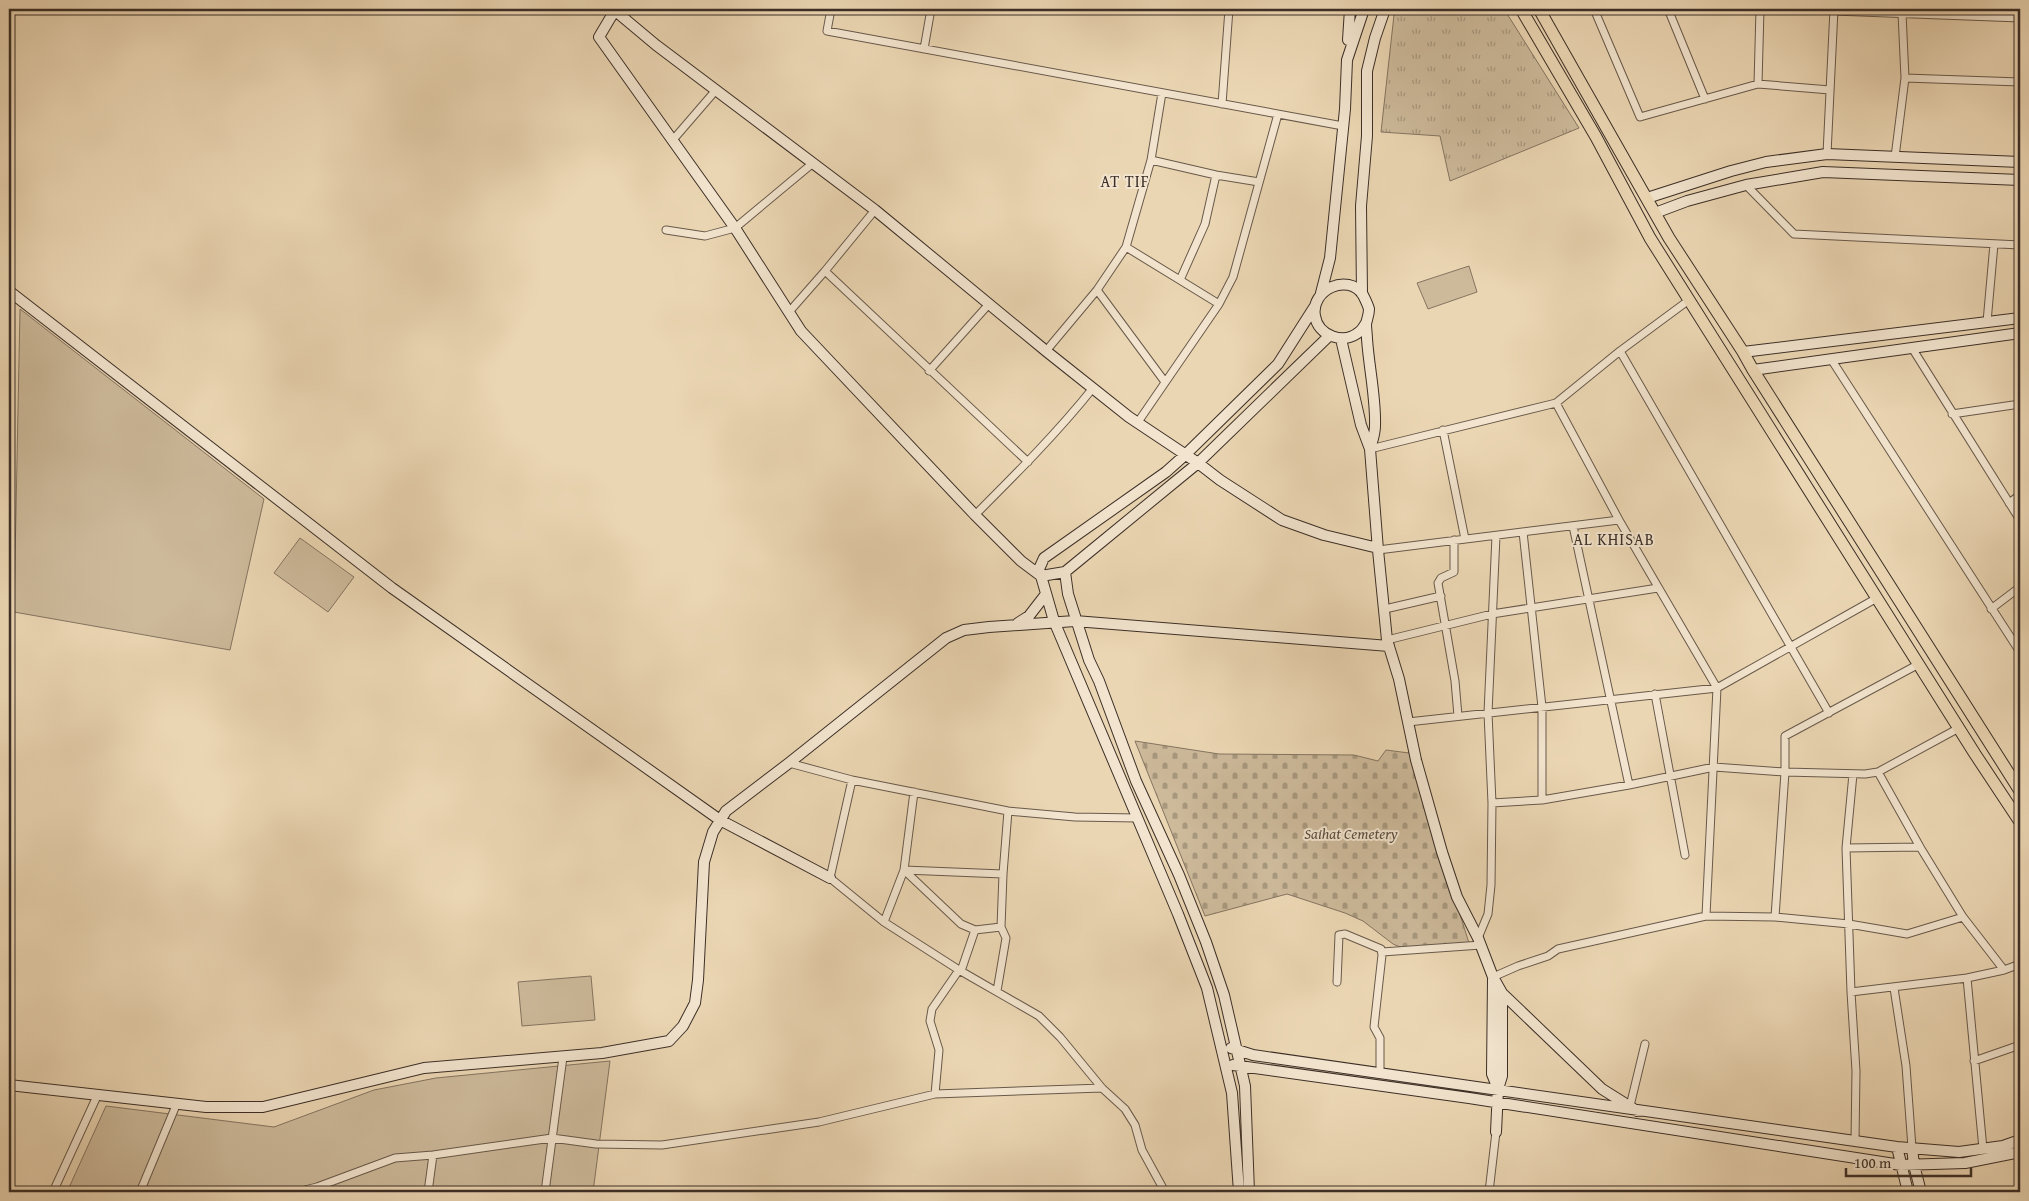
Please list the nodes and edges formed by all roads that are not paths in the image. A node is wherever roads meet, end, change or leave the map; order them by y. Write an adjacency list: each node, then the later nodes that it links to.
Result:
1 (614, 9): 22 (main road); 29 (main road)
2 (831, 9): 17 (street)
3 (931, 9): 17 (street)
4 (1229, 9): 26 (street)
5 (1350, 9): 18 (main road)
6 (1364, 9): 18 (main road)
7 (1385, 9): 52 (main road)
8 (1521, 9): 53 (main road)
9 (1539, 9): 39 (main road)
10 (1594, 9): 25 (street)
11 (1668, 9): 25 (street)
12 (1760, 9): 21 (street)
13 (1834, 10): 14 (street); 23 (street)
14 (1902, 13): 15 (street); 19 (street)
15 (1989, 13): 16 (street)
16 (2020, 18)
17 (924, 49): 24 (street)
18 (1347, 60): 28 (main road)
19 (1905, 78): 20 (street); 31 (street)
20 (2020, 82)
21 (1758, 84): 23 (street); 25 (street)
22 (716, 90): 29 (street); 34 (main road)
23 (1830, 90): 30 (street)
24 (1162, 93): 26 (street); 32 (street)
25 (1705, 99)
26 (1222, 104): 27 (street)
27 (1278, 114): 28 (street); 37 (street)
28 (1343, 126): 51 (main road)
29 (672, 141): 42 (main road)
30 (1827, 154): 31 (main road); 39 (main road)
31 (1895, 158): 33 (main road)
32 (1152, 160): 35 (street); 46 (street)
33 (2020, 162)
34 (813, 163): 40 (main road); 42 (street)
35 (1216, 175): 37 (street); 48 (street)
36 (2020, 180): 38 (main road)
37 (1259, 182): 55 (street)
38 (1746, 185): 41 (main road); 44 (street)
39 (1647, 198): 41 (main road)
40 (875, 210): 47 (street); 54 (main road)
41 (1655, 213): 67 (main road)
42 (734, 228): 43 (street); 57 (main road)
43 (666, 230)
44 (1994, 244): 45 (street); 59 (street)
45 (2020, 245)
46 (1126, 247): 48 (street); 49 (street)
47 (825, 271): 57 (street); 69 (street)
48 (1180, 280): 55 (street)
49 (1097, 290): 65 (street); 71 (street)
50 (9, 291): 136 (main road)
51 (1321, 293): 52 (main road); 56 (main road)
52 (1362, 294): 60 (main road)
53 (1689, 300): 66 (street); 100 (main road)
54 (989, 304): 65 (main road); 69 (street)
55 (1219, 304): 71 (street)
56 (1315, 306): 62 (main road); 79 (main road)
57 (788, 312): 84 (main road)
58 (2020, 318): 59 (main road)
59 (1987, 322): 67 (main road)
60 (1366, 323): 63 (main road); 78 (main road)
61 (2020, 333): 64 (main road)
62 (1329, 336): 63 (main road); 81 (main road)
63 (1341, 339): 78 (main road)
64 (1912, 348): 68 (main road); 75 (street)
65 (1046, 351): 72 (main road)
66 (1620, 351): 73 (street); 110 (street)
67 (1743, 352): 70 (main road)
68 (1831, 359): 70 (main road); 102 (street)
69 (930, 370): 80 (street)
70 (1753, 370): 130 (main road)
71 (1165, 382): 76 (street)
72 (1093, 388): 76 (main road); 80 (street)
73 (1556, 403): 77 (street); 85 (street)
74 (2020, 404): 75 (street)
75 (1952, 414): 83 (street)
76 (1138, 422): 79 (main road)
77 (1443, 430): 78 (street); 90 (street)
78 (1370, 448): 92 (main road)
79 (1185, 455): 81 (main road); 94 (main road)
80 (1028, 462): 84 (street)
81 (1198, 463): 92 (main road); 93 (main road)
82 (2020, 495): 83 (street)
83 (2009, 502): 86 (street)
84 (975, 515): 94 (main road)
85 (1619, 520): 87 (street); 96 (street)
86 (2020, 520)
87 (1573, 526): 88 (street); 99 (street)
88 (1524, 532): 89 (street); 101 (street)
89 (1496, 536): 90 (street); 104 (street)
90 (1465, 539): 91 (street)
91 (1454, 540): 92 (street); 98 (street)
92 (1378, 549): 103 (main road)
93 (1065, 572): 94 (main road); 106 (main road)
94 (1041, 576): 97 (main road)
95 (2020, 587): 102 (street)
96 (1658, 588): 99 (street); 113 (street)
97 (1046, 594): 105 (main road); 107 (main road)
98 (1441, 596): 103 (street); 108 (street)
99 (1587, 598): 101 (street); 115 (street)
100 (1877, 598): 110 (street); 112 (main road)
101 (1531, 607): 104 (street); 116 (street)
102 (1991, 608): 111 (street)
103 (1385, 609): 109 (main road)
104 (1492, 614): 108 (street); 117 (street)
105 (1054, 621): 106 (main road); 107 (main road); 135 (main road)
106 (1076, 621): 109 (main road); 166 (main road)
107 (1016, 624): 122 (main road)
108 (1446, 624): 109 (street); 119 (street)
109 (1388, 643): 120 (main road)
110 (1791, 648): 113 (street); 118 (street)
111 (2020, 652)
112 (1919, 664): 118 (street); 121 (main road)
113 (1718, 688): 114 (street); 123 (street)
114 (1655, 694): 115 (street); 127 (street)
115 (1610, 701): 116 (street); 129 (street)
116 (1542, 707): 117 (street); 132 (street)
117 (1488, 713): 119 (street); 133 (street)
118 (1829, 713): 124 (street)
119 (1458, 716): 120 (street)
120 (1408, 722): 151 (main road)
121 (1959, 728): 125 (street); 137 (main road)
122 (789, 763): 128 (street); 136 (main road)
123 (1714, 767): 124 (street); 127 (street); 144 (street)
124 (1785, 772): 126 (street); 145 (street)
125 (1878, 772): 126 (street); 138 (street)
126 (1853, 774): 139 (street)
127 (1670, 776): 129 (street); 140 (street)
128 (852, 780): 131 (street); 143 (street)
129 (1629, 785): 132 (street)
130 (2020, 789)
131 (914, 792): 134 (street); 141 (street)
132 (1542, 800): 133 (street)
133 (1492, 803): 151 (street)
134 (1008, 811): 135 (street); 142 (street)
135 (1137, 818): 164 (main road)
136 (720, 820): 143 (main road); 167 (main road)
137 (2020, 822)
138 (1920, 847): 139 (street); 146 (street)
139 (1846, 848): 148 (street)
140 (1685, 855)
141 (904, 870): 142 (street); 147 (street); 150 (street)
142 (1003, 874): 149 (street)
143 (830, 878): 147 (street)
144 (1706, 916): 145 (street); 156 (street)
145 (1775, 917): 148 (street)
146 (1963, 917): 148 (street); 155 (street)
147 (884, 922): 154 (street)
148 (1849, 924): 161 (street)
149 (1000, 927): 150 (street); 160 (street)
150 (976, 930): 154 (street)
151 (1479, 941): 152 (street); 156 (main road)
152 (1382, 952): 158 (street); 171 (street)
153 (2020, 964): 155 (street)
154 (960, 970): 160 (street); 176 (street)
155 (2004, 970): 157 (street)
156 (1494, 978): 162 (main road); 174 (main road)
157 (1967, 978): 159 (street); 168 (street)
158 (1337, 982)
159 (1894, 988): 161 (street); 185 (street)
160 (997, 991): 173 (street)
161 (1851, 992): 183 (street)
162 (1502, 993): 174 (main road); 179 (main road)
163 (1645, 1044): 179 (street)
164 (1221, 1045): 166 (main road); 169 (main road)
165 (2020, 1046): 168 (street)
166 (1236, 1049): 170 (main road); 171 (main road)
167 (563, 1057): 178 (main road); 181 (street)
168 (1974, 1061): 186 (street)
169 (1225, 1063): 170 (main road); 198 (main road)
170 (1239, 1066): 177 (main road); 199 (main road)
171 (1380, 1073): 174 (main road)
172 (9, 1086): 175 (main road)
173 (1102, 1088): 176 (street); 197 (street)
174 (1498, 1089): 177 (main road); 179 (main road)
175 (98, 1094): 178 (main road); 192 (street)
176 (935, 1094): 181 (street)
177 (1497, 1103): 180 (main road); 189 (main road)
178 (177, 1104): 191 (street)
179 (1633, 1109): 183 (main road)
180 (1496, 1132): 200 (street)
181 (552, 1138): 188 (street); 196 (street)
182 (2020, 1140): 186 (main road)
183 (1855, 1142): 184 (main road)
184 (1897, 1147): 185 (main road); 189 (main road)
185 (1912, 1148): 186 (main road); 190 (main road)
186 (1983, 1149)
187 (2020, 1152): 190 (main road)
188 (433, 1155): 194 (street); 195 (street)
189 (1901, 1165): 190 (main road); 201 (main road)
190 (1914, 1165): 202 (main road)
191 (140, 1191): 193 (street)
192 (52, 1192)
193 (171, 1192)
194 (297, 1192)
195 (428, 1192)
196 (545, 1192)
197 (1164, 1192)
198 (1239, 1192)
199 (1249, 1192)
200 (1489, 1192)
201 (1908, 1192)
202 (1921, 1192)

